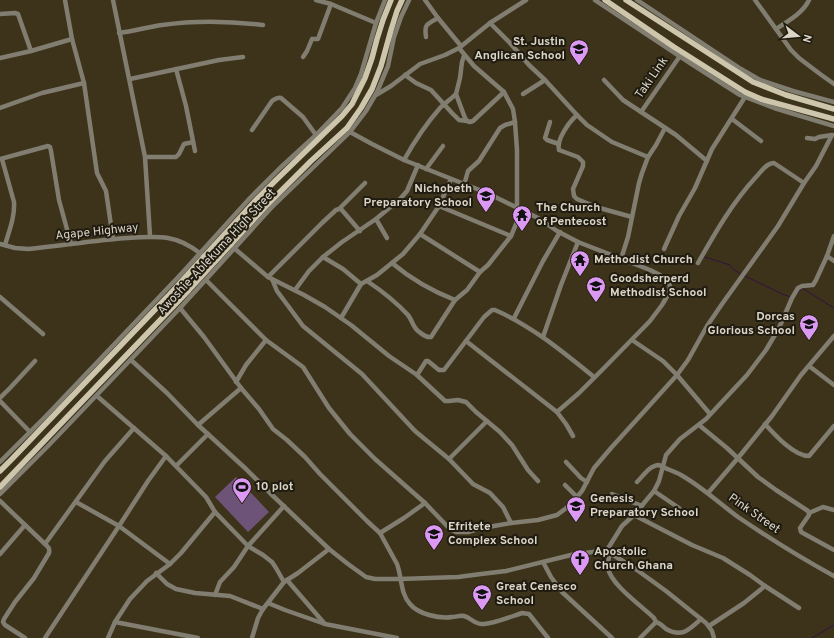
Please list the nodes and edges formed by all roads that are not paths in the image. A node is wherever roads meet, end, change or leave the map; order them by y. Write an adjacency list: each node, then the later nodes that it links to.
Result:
1 (66, 0): 24 (street)
2 (113, 0): 22 (street)
3 (316, 0): 15 (street)
4 (385, 0): 18 (street, Awoshie-Ablekuma High Street)
5 (391, 0): 31 (main road, Awoshie-Ablekuma High Street)
6 (425, 0): 17 (street)
7 (526, 0): 19 (street)
8 (595, 0): 28 (street)
9 (605, 0): 35 (main road)
10 (626, 0): 49 (main road)
11 (637, 0): 46 (street)
12 (755, 0): 21 (street)
13 (809, 0): 21 (street)
14 (404, 2): 44 (street, Awoshie-Ablekuma High Street); 64 (main road, Awoshie-Ablekuma High Street)
15 (332, 4): 18 (street); 30 (street)
16 (0, 14): 26 (street)
17 (438, 18): 23 (street); 25 (street)
18 (376, 23): 31 (street, Awoshie-Ablekuma High Street)
19 (490, 23): 25 (street); 37 (street)
20 (263, 25): 22 (street)
21 (776, 29): 40 (street)
22 (119, 33): 36 (street)
23 (426, 37)
24 (72, 39): 26 (street); 39 (street)
25 (460, 47): 27 (street); 34 (street)
26 (31, 51): 32 (street)
27 (464, 56): 41 (street); 42 (street)
28 (680, 56): 35 (street); 50 (street, Taki Link)
29 (243, 57): 33 (street)
30 (303, 57)
31 (369, 57): 61 (street, Awoshie-Ablekuma High Street); 81 (main road, Awoshie-Ablekuma High Street)
32 (0, 58)
33 (176, 69): 36 (street); 66 (street)
34 (405, 75): 44 (street); 47 (street)
35 (716, 76): 45 (street); 53 (main road)
36 (130, 80): 70 (street)
37 (545, 80): 43 (street); 51 (street)
38 (604, 80): 50 (street)
39 (84, 83): 48 (street); 94 (street)
40 (834, 84)
41 (504, 92): 54 (street); 55 (street)
42 (456, 94): 47 (street); 54 (street)
43 (523, 94)
44 (376, 95): 60 (street, Awoshie-Ablekuma High Street)
45 (745, 97): 52 (street); 57 (street)
46 (834, 102)
47 (444, 104): 54 (street); 73 (street)
48 (0, 108)
49 (834, 108)
50 (641, 112): 58 (street)
51 (577, 115): 67 (street); 71 (street)
52 (732, 119): 65 (street); 74 (street)
53 (834, 119)
54 (467, 122)
55 (515, 122): 80 (street); 84 (street)
56 (550, 122): 67 (street)
57 (834, 125): 62 (street)
58 (665, 128): 71 (street); 74 (street)
59 (252, 130): 61 (street)
60 (350, 132): 64 (street, Awoshie-Ablekuma High Street); 73 (street)
61 (316, 135): 81 (street, Awoshie-Ablekuma High Street)
62 (833, 136): 63 (street); 79 (street)
63 (807, 138)
64 (340, 139): 98 (street, Awoshie-Ablekuma High Street); 154 (main road, Awoshie-Ablekuma High Street)
65 (762, 141)
66 (193, 142): 69 (street); 70 (street)
67 (559, 144): 85 (street)
68 (444, 146): 76 (street)
69 (195, 151)
70 (145, 157): 90 (street)
71 (648, 157): 85 (street)
72 (1, 159): 96 (street); 97 (street)
73 (404, 160): 75 (street)
74 (707, 161): 99 (street)
75 (418, 165): 76 (street); 86 (street)
76 (426, 168): 77 (street)
77 (451, 180): 80 (street); 82 (street)
78 (365, 183): 83 (street)
79 (804, 183): 106 (street); 129 (street)
80 (464, 185): 84 (street)
81 (252, 200): 100 (street, Awoshie-Ablekuma High Street); 113 (main road, Awoshie-Ablekuma High Street)
82 (440, 206): 89 (street); 91 (street)
83 (339, 209): 87 (street); 108 (street)
84 (519, 209): 88 (street); 91 (street)
85 (632, 217): 103 (street)
86 (376, 219): 87 (street); 93 (street)
87 (360, 231): 102 (street)
88 (560, 232): 95 (street); 118 (street)
89 (420, 234): 105 (street); 107 (street)
90 (150, 236): 94 (street, Agape Highway); 100 (street, Agape Highway)
91 (511, 236): 107 (street)
92 (834, 236): 101 (street)
93 (387, 238)
94 (113, 239): 96 (street, Agape Highway)
95 (578, 242): 103 (street); 120 (street)
96 (71, 244): 97 (street, Agape Highway)
97 (2, 245)
98 (234, 248): 108 (street); 109 (street, Awoshie-Ablekuma High Street)
99 (664, 249)
100 (201, 254): 113 (street, Awoshie-Ablekuma High Street)
101 (827, 256): 104 (street); 137 (street)
102 (323, 257): 111 (street); 112 (street)
103 (622, 259): 123 (street)
104 (834, 261)
105 (392, 263): 110 (street); 115 (street)
106 (698, 263)
107 (480, 272): 115 (street)
108 (270, 278): 112 (street); 150 (street)
109 (206, 280): 116 (street, Awoshie-Ablekuma High Street); 122 (street)
110 (367, 281): 111 (street); 115 (street)
111 (361, 284): 117 (street)
112 (295, 290): 117 (street)
113 (166, 294): 144 (street, Awoshie-Ablekuma High Street); 149 (main road, Awoshie-Ablekuma High Street)
114 (0, 297): 119 (street)
115 (455, 300)
116 (180, 308): 125 (street, Awoshie-Ablekuma High Street); 131 (street)
117 (340, 318): 128 (street)
118 (514, 318): 120 (street); 124 (street)
119 (42, 334)
120 (543, 337): 130 (street)
121 (833, 339): 127 (street)
122 (266, 340): 131 (street); 169 (street)
123 (632, 340): 129 (street); 130 (street)
124 (466, 341): 128 (street); 136 (street)
125 (131, 360): 134 (street, Awoshie-Ablekuma High Street); 140 (street)
126 (35, 361): 135 (street)
127 (809, 366): 132 (street); 139 (street)
128 (417, 375): 138 (street)
129 (678, 375): 137 (street); 158 (street)
130 (594, 377): 136 (street)
131 (236, 382): 133 (street)
132 (834, 385)
133 (241, 388): 140 (street); 180 (street)
134 (97, 396): 143 (street); 164 (street, Awoshie-Ablekuma High Street)
135 (0, 400): 144 (street)
136 (557, 412): 146 (street)
137 (710, 414): 141 (street)
138 (487, 421): 150 (street); 157 (street)
139 (765, 424): 142 (street); 148 (street)
140 (198, 425): 145 (street)
141 (699, 425): 148 (street); 155 (street)
142 (834, 426)
143 (134, 428): 147 (street); 168 (street)
144 (30, 432): 151 (street, Awoshie-Ablekuma High Street)
145 (208, 434): 153 (street); 170 (street)
146 (573, 436)
147 (166, 456): 153 (street); 179 (street)
148 (738, 458): 163 (street); 175 (street)
149 (12, 459): 154 (main road); 156 (main road, Awoshie-Ablekuma High Street)
150 (449, 459): 177 (street)
151 (0, 462)
152 (566, 462): 158 (street)
153 (176, 466): 174 (street)
154 (18, 468): 161 (main road, Awoshie-Ablekuma High Street)
155 (664, 468): 159 (street); 162 (street); 163 (street, Pink Street)
156 (0, 471)
157 (538, 481)
158 (587, 482): 166 (street)
159 (638, 482)
160 (565, 485): 166 (street)
161 (0, 487)
162 (654, 491): 171 (street); 172 (street)
163 (708, 493): 190 (street, Pink Street)
164 (0, 494)
165 (612, 494): 171 (street)
166 (577, 497): 177 (street)
167 (0, 501): 178 (street)
168 (76, 502): 179 (street); 181 (street)
169 (425, 503): 177 (street); 180 (street)
170 (284, 506): 182 (street); 183 (street)
171 (642, 506): 176 (street)
172 (679, 508)
173 (834, 510): 175 (street)
174 (215, 512): 182 (street); 188 (street)
175 (809, 513): 184 (street)
176 (634, 514): 185 (street); 193 (street)
177 (511, 523)
178 (25, 525): 181 (street); 186 (street)
179 (119, 526): 188 (street); 204 (street)
180 (380, 533): 191 (street)
181 (45, 544): 203 (street)
182 (248, 546): 192 (street); 194 (street)
183 (329, 549): 191 (street); 192 (street)
184 (834, 550)
185 (609, 552): 187 (street); 198 (street); 200 (street)
186 (0, 554)
187 (543, 562): 191 (street); 210 (street)
188 (170, 564): 189 (street)
189 (156, 573): 194 (street); 199 (street)
190 (834, 576)
191 (400, 579): 209 (street)
192 (286, 581): 195 (street); 201 (street)
193 (765, 586): 196 (street); 202 (street)
194 (215, 595): 197 (street)
195 (268, 603): 197 (street); 201 (street)
196 (799, 608)
197 (264, 609): 207 (street)
198 (701, 619): 200 (street); 202 (street)
199 (116, 622): 205 (street); 206 (street)
200 (656, 622): 211 (street)
201 (325, 624): 208 (street)
202 (709, 626): 212 (street)
203 (25, 638)
204 (44, 638)
205 (108, 638)
206 (198, 638)
207 (252, 638)
208 (397, 638)
209 (548, 638)
210 (612, 638)
211 (640, 638)
212 (714, 638)

